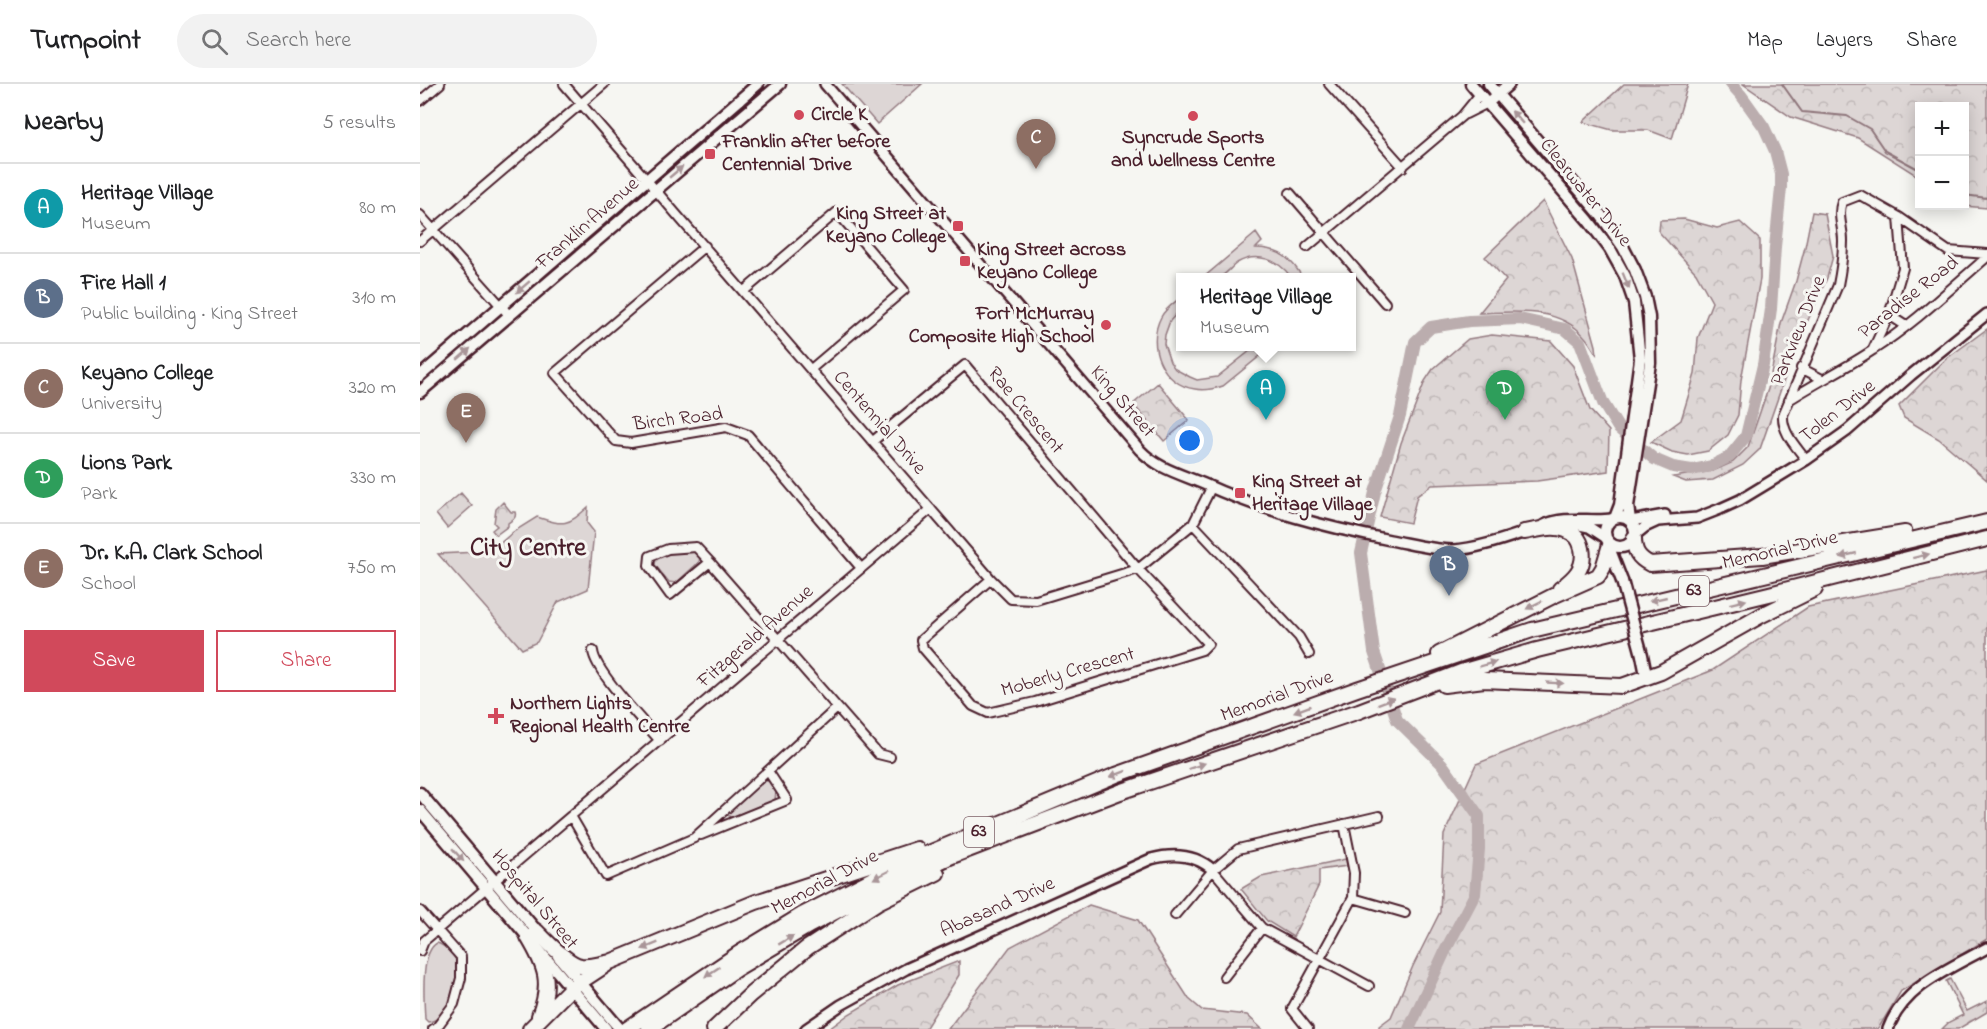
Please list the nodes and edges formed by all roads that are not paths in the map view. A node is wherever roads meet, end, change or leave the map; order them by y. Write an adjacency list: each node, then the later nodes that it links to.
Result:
1 (440, 84): 13 (street)
2 (564, 84): 15 (street, Centennial Drive)
3 (604, 84): 15 (street)
4 (758, 84): 18 (main road, Franklin Avenue)
5 (780, 84): 19 (main road, Franklin Avenue, one-way to 5)
6 (825, 84): 46 (street, King Street)
7 (1329, 84): 17 (street)
8 (1471, 84): 11 (main road, Clearwater Drive)
9 (1490, 84): 11 (main road); 12 (main road, Clearwater Drive)
10 (1509, 84): 12 (main road)
11 (1480, 94): 14 (main road, Clearwater Drive); 16 (street)
12 (1498, 94): 14 (main road); 41 (main road, Clearwater Drive, one-way to 12)
13 (420, 101)
14 (1488, 103): 16 (street); 41 (main road, Clearwater Drive, one-way to 41)
15 (581, 104): 18 (street, Centennial Drive); 23 (street)
16 (1462, 116): 17 (street)
17 (1403, 167): 24 (street)
18 (648, 180): 19 (street, Centennial Drive); 31 (main road, Franklin Avenue, one-way to 31)
19 (656, 190): 26 (street, Centennial Drive); 33 (main road, Franklin Avenue)
20 (1290, 193): 24 (street)
21 (420, 215): 23 (street)
22 (1899, 217): 28 (street); 34 (street); 37 (street, Parkview Drive)
23 (433, 230): 25 (street); 31 (street)
24 (1324, 232): 27 (street); 30 (street)
25 (420, 241)
26 (705, 246): 29 (street, Centennial Drive); 60 (street, Birch Road)
27 (1307, 247)
28 (1987, 255): 35 (street, Paradise Road)
29 (744, 291): 38 (street, Centennial Drive); 38 (street)
30 (1385, 303)
31 (501, 306): 33 (street); 39 (main road, Franklin Avenue)
32 (1987, 314): 45 (street, Tolen Drive)
33 (509, 315): 42 (main road, Franklin Avenue, one-way to 33)
34 (1889, 315): 35 (street); 36 (street)
35 (1906, 326): 36 (street, Paradise Road)
36 (1872, 350): 40 (street, Paradise Road)
37 (1802, 368): 40 (street); 43 (street, Parkview Drive)
38 (811, 369): 44 (street, Centennial Drive)
39 (420, 376)
40 (1822, 379): 43 (street, Paradise Road)
41 (1642, 380): 47 (main road, Clearwater Drive)
42 (420, 392)
43 (1788, 401): 45 (street, Parkview Drive)
44 (873, 441): 48 (street, Centennial Drive); 61 (street, Rae Crescent)
45 (1806, 460): 50 (street, Tolen Drive)
46 (1211, 488): 53 (street, Centennial Drive); 55 (street, King Street)
47 (1624, 506): 49 (main road, Clearwater Drive); 51 (main road, Clearwater Drive)
48 (931, 508): 60 (street, Fitzgerald Avenue); 63 (street, Centennial Drive)
49 (1614, 518): 51 (main road); 54 (street, King Street); 58 (main road)
50 (1697, 518): 51 (street, Tolen Drive); 57 (street, Tolen Drive)
51 (1630, 520): 57 (main road)
52 (1987, 521): 57 (highway); 69 (highway, Memorial Drive / 63, one-way to 69)
53 (1193, 524): 61 (street, Centennial Drive); 68 (street)
54 (1540, 526): 55 (street, King Street); 58 (street, King Street)
55 (1524, 532): 65 (highway)
56 (1987, 539): 62 (highway, Memorial Drive / 63, one-way to 56)
57 (1632, 540): 58 (main road); 64 (main road)
58 (1607, 542): 64 (main road); 65 (highway)
59 (710, 562): 59 (street); 66 (street)
60 (861, 568): 66 (street, Fitzgerald Avenue)
61 (1138, 569): 63 (street, Centennial Drive); 63 (street, Moberly Crescent)
62 (1844, 576): 70 (highway); 71 (highway, Memorial Drive / 63, one-way to 62)
63 (992, 579)
64 (1622, 581): 70 (main road, bridge)
65 (1555, 595): 69 (highway, one-way to 69)
66 (778, 640): 72 (street); 73 (street, Fitzgerald Avenue)
67 (594, 651): 73 (street)
68 (1309, 654)
69 (1404, 673): 78 (highway, Memorial Drive / 63, one-way to 78)
70 (1646, 675): 71 (highway, one-way to 70)
71 (1413, 691): 81 (highway, Memorial Drive / 63, one-way to 71)
72 (837, 708): 74 (street); 75 (street)
73 (660, 741): 79 (street, Fitzgerald Avenue)
74 (890, 757)
75 (768, 771): 83 (street); 83 (street)
76 (420, 793): 85 (main road, Hospital Street)
77 (420, 810): 85 (main road, Hospital Street, one-way to 85)
78 (1022, 814): 96 (highway, one-way to 96); 105 (highway, Memorial Drive / 63, one-way to 105)
79 (571, 816): 83 (street); 85 (street, Fitzgerald Avenue)
80 (1379, 816): 82 (street)
81 (1048, 819): 106 (highway, Memorial Drive / 63, one-way to 81); 107 (highway)
82 (1344, 824): 84 (street); 86 (street)
83 (694, 838)
84 (1213, 870): 89 (street); 90 (street); 108 (street, Abasand Drive)
85 (491, 884): 91 (street, Fitzgerald Avenue); 92 (main road, Hospital Street)
86 (1353, 898): 88 (street); 95 (street)
87 (420, 911): 91 (street)
88 (1405, 913)
89 (1175, 915)
90 (1263, 928): 95 (street); 97 (street)
91 (436, 930): 94 (street, Fitzgerald Avenue); 102 (street)
92 (532, 934): 96 (highway); 98 (main road, Hospital Street); 101 (highway)
93 (1987, 948): 110 (street)
94 (420, 951)
95 (1319, 960): 99 (street); 109 (street)
96 (610, 962): 98 (highway)
97 (1224, 976)
98 (575, 985): 100 (main road, Hospital Street); 101 (highway)
99 (1369, 986)
100 (591, 1003): 103 (main road, Hospital Street); 104 (main road, Hospital Street)
101 (533, 1025)
102 (433, 1029)
103 (606, 1029)
104 (620, 1029)
105 (627, 1029)
106 (649, 1029)
107 (714, 1029)
108 (806, 1029)
109 (1308, 1029)
110 (1888, 1029)

